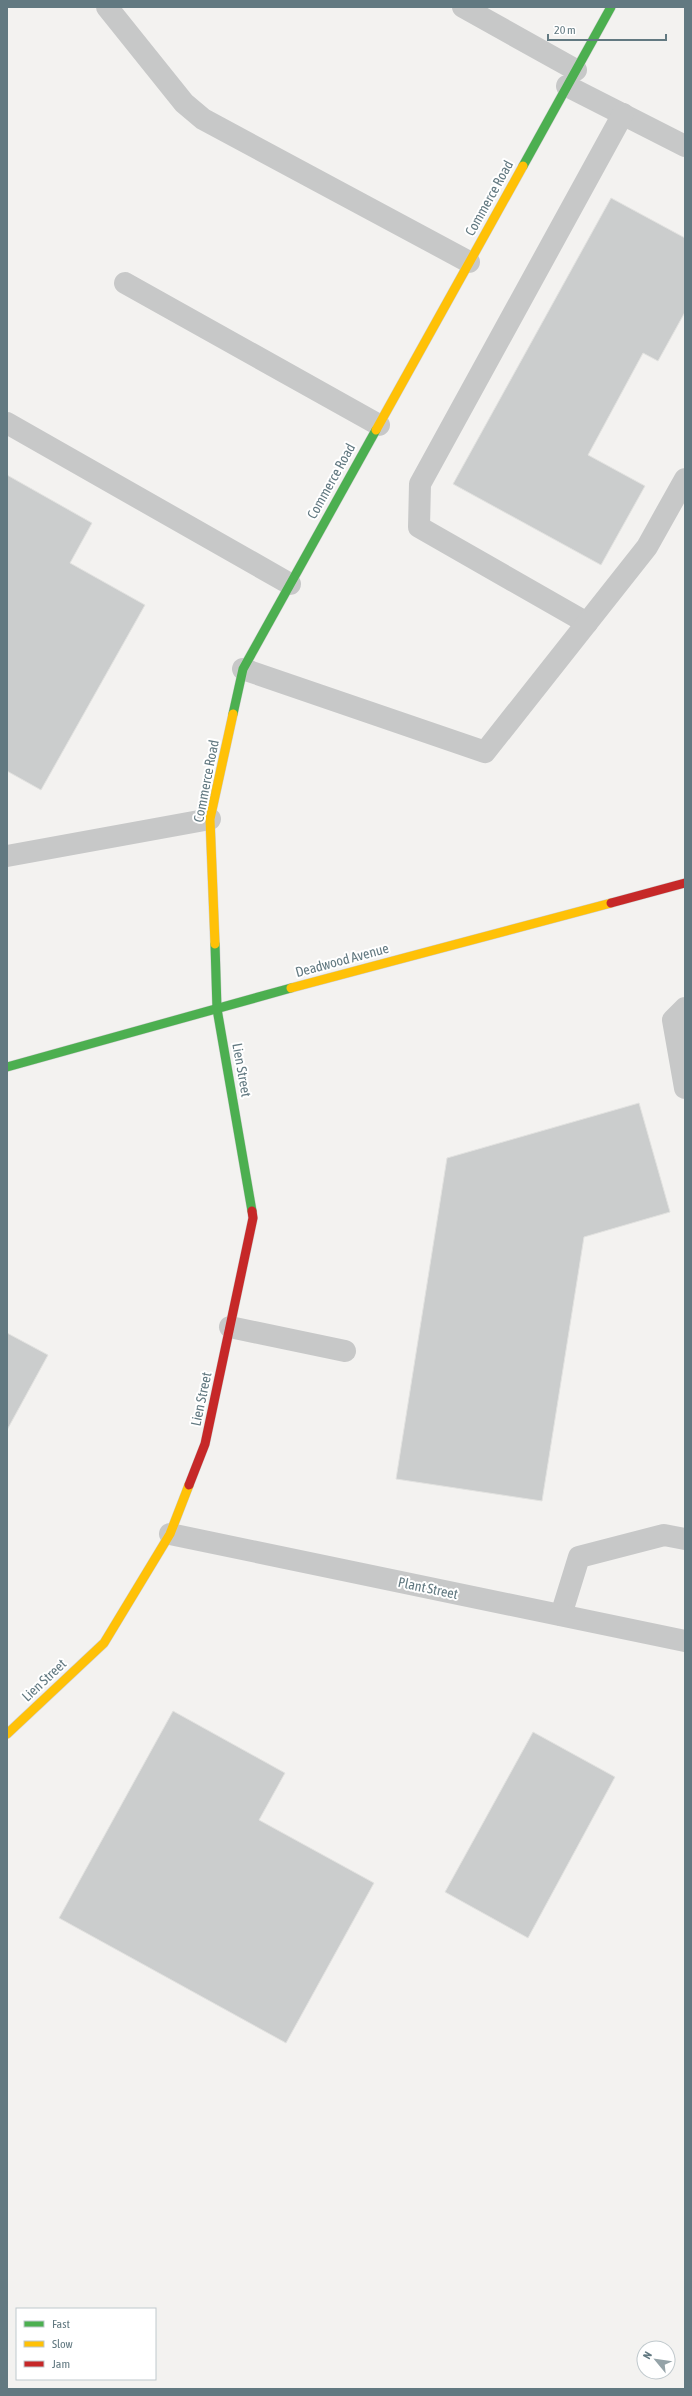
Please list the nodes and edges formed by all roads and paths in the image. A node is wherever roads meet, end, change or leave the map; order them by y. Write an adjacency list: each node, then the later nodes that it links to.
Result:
1 (107, 7): 7 (street)
2 (463, 7): 4 (street)
3 (611, 7): 4 (street, Commerce Road)
4 (572, 78): 5 (street); 7 (street, Commerce Road)
5 (623, 114): 6 (street); 13 (street)
6 (685, 146)
7 (469, 262): 10 (street, Commerce Road)
8 (125, 283): 10 (street)
9 (7, 423): 12 (street)
10 (379, 425): 12 (street, Commerce Road)
11 (685, 479): 13 (street)
12 (290, 584): 14 (street, Commerce Road)
13 (587, 623): 14 (street)
14 (243, 669): 15 (street, Commerce Road)
15 (210, 819): 16 (street); 19 (street, Commerce Road)
16 (7, 856)
17 (685, 883): 19 (street, Deadwood Avenue)
18 (685, 1008): 21 (street)
19 (217, 1009): 20 (street, Deadwood Avenue); 22 (street, Lien Street)
20 (7, 1067)
21 (685, 1088)
22 (230, 1327): 23 (street); 24 (street, Lien Street)
23 (345, 1351)
24 (170, 1534): 26 (street, Plant Street); 28 (street, Lien Street)
25 (685, 1539): 26 (street)
26 (561, 1616): 27 (street, Plant Street)
27 (685, 1641)
28 (7, 1734)

